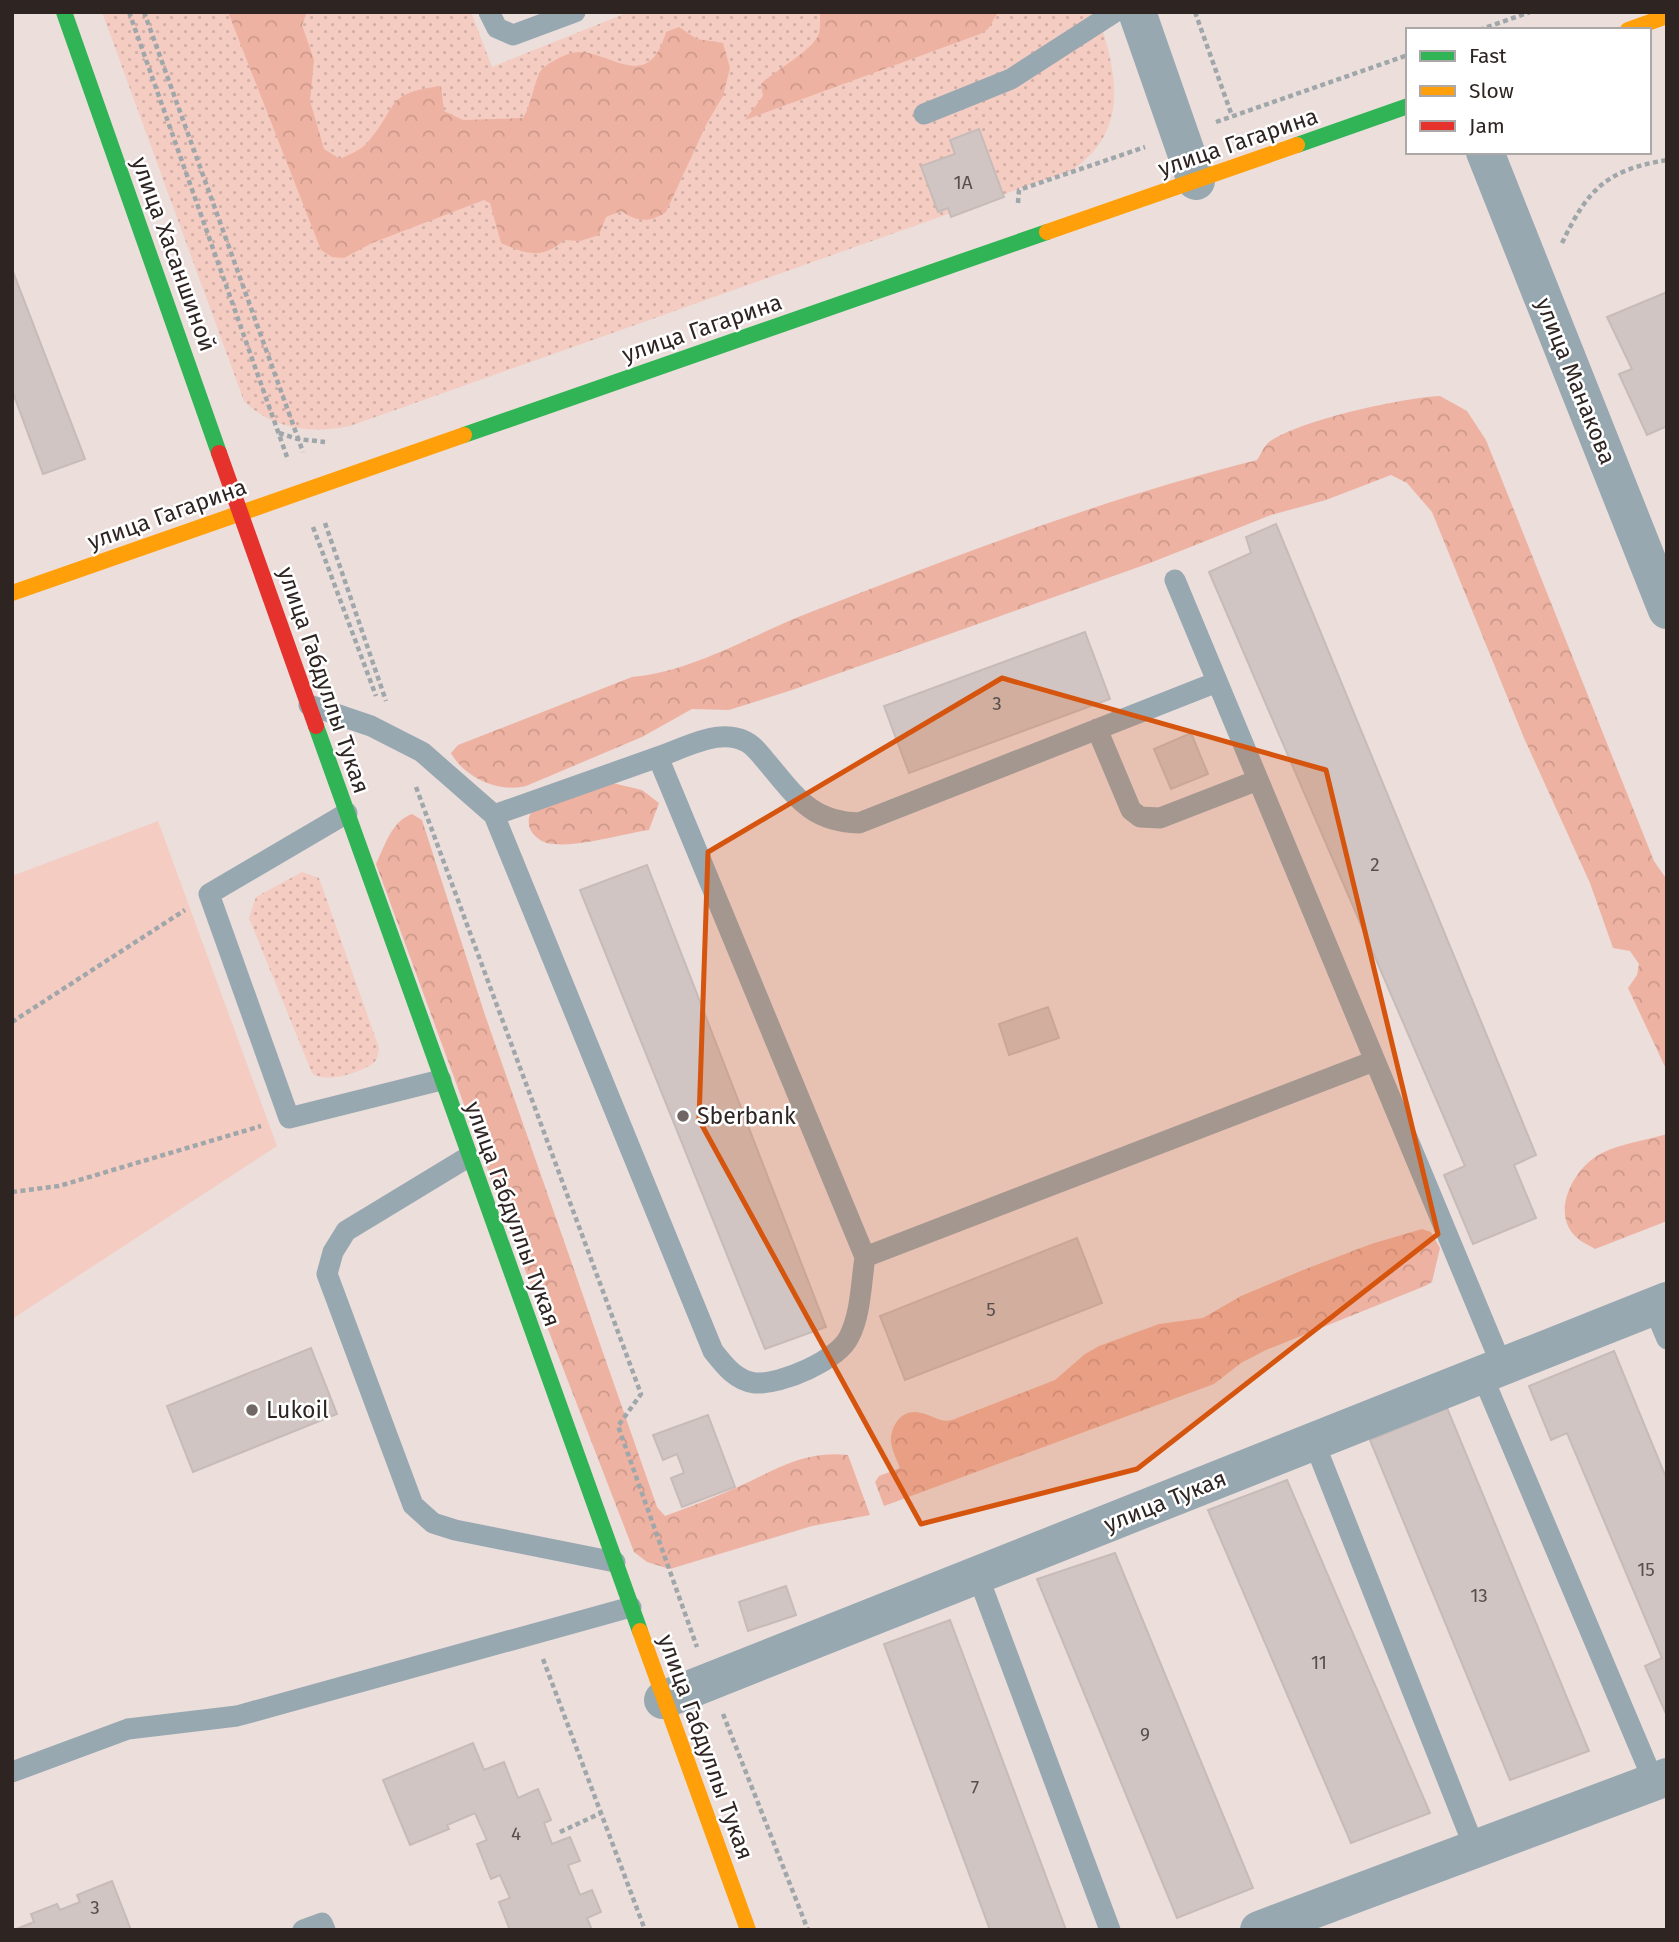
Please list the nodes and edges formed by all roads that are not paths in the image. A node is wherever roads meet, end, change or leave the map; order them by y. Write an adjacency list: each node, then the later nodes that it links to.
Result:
1 (64, 12): 12 (street, улица Хасаншиной)
2 (489, 12): 3 (lane)
3 (575, 12)
4 (1115, 12): 9 (lane)
5 (1137, 12): 11 (street)
6 (1667, 16): 7 (street)
7 (1634, 28)
8 (1406, 107): 11 (street, улица Гагарина)
9 (924, 114)
10 (1486, 154): 15 (street, улица Манакова)
11 (1196, 181): 12 (street, улица Гагарина)
12 (242, 511): 14 (street, улица Гагарина); 17 (street, улица Габдуллы Тукая)
13 (1175, 580): 16 (lane)
14 (12, 593)
15 (1667, 610)
16 (1217, 682): 18 (lane); 20 (lane)
17 (309, 705): 21 (street, улица Габдуллы Тукая); 22 (lane)
18 (1097, 729): 19 (lane); 20 (lane)
19 (658, 757): 22 (lane); 26 (lane)
20 (1258, 780): 23 (lane)
21 (347, 813): 24 (street, улица Габдуллы Тукая); 24 (lane)
22 (494, 815): 26 (lane)
23 (1374, 1061): 26 (lane); 28 (lane)
24 (441, 1080): 25 (street, улица Габдуллы Тукая)
25 (468, 1157): 30 (street, улица Габдуллы Тукая); 30 (lane)
26 (865, 1257)
27 (1662, 1315): 28 (street, улица Тукая)
28 (1492, 1370): 29 (street, улица Тукая); 35 (lane)
29 (1314, 1442): 31 (street, улица Тукая); 36 (lane)
30 (615, 1562): 32 (street, улица Габдуллы Тукая)
31 (978, 1576): 33 (street, улица Тукая); 40 (lane)
32 (631, 1607): 33 (street, улица Габдуллы Тукая); 34 (lane)
33 (663, 1700): 39 (street, улица Габдуллы Тукая)
34 (12, 1772)
35 (1660, 1780): 36 (street)
36 (1475, 1849): 41 (street)
37 (303, 1930): 38 (lane)
38 (325, 1930)
39 (748, 1930)
40 (1111, 1930)
41 (1259, 1930)

